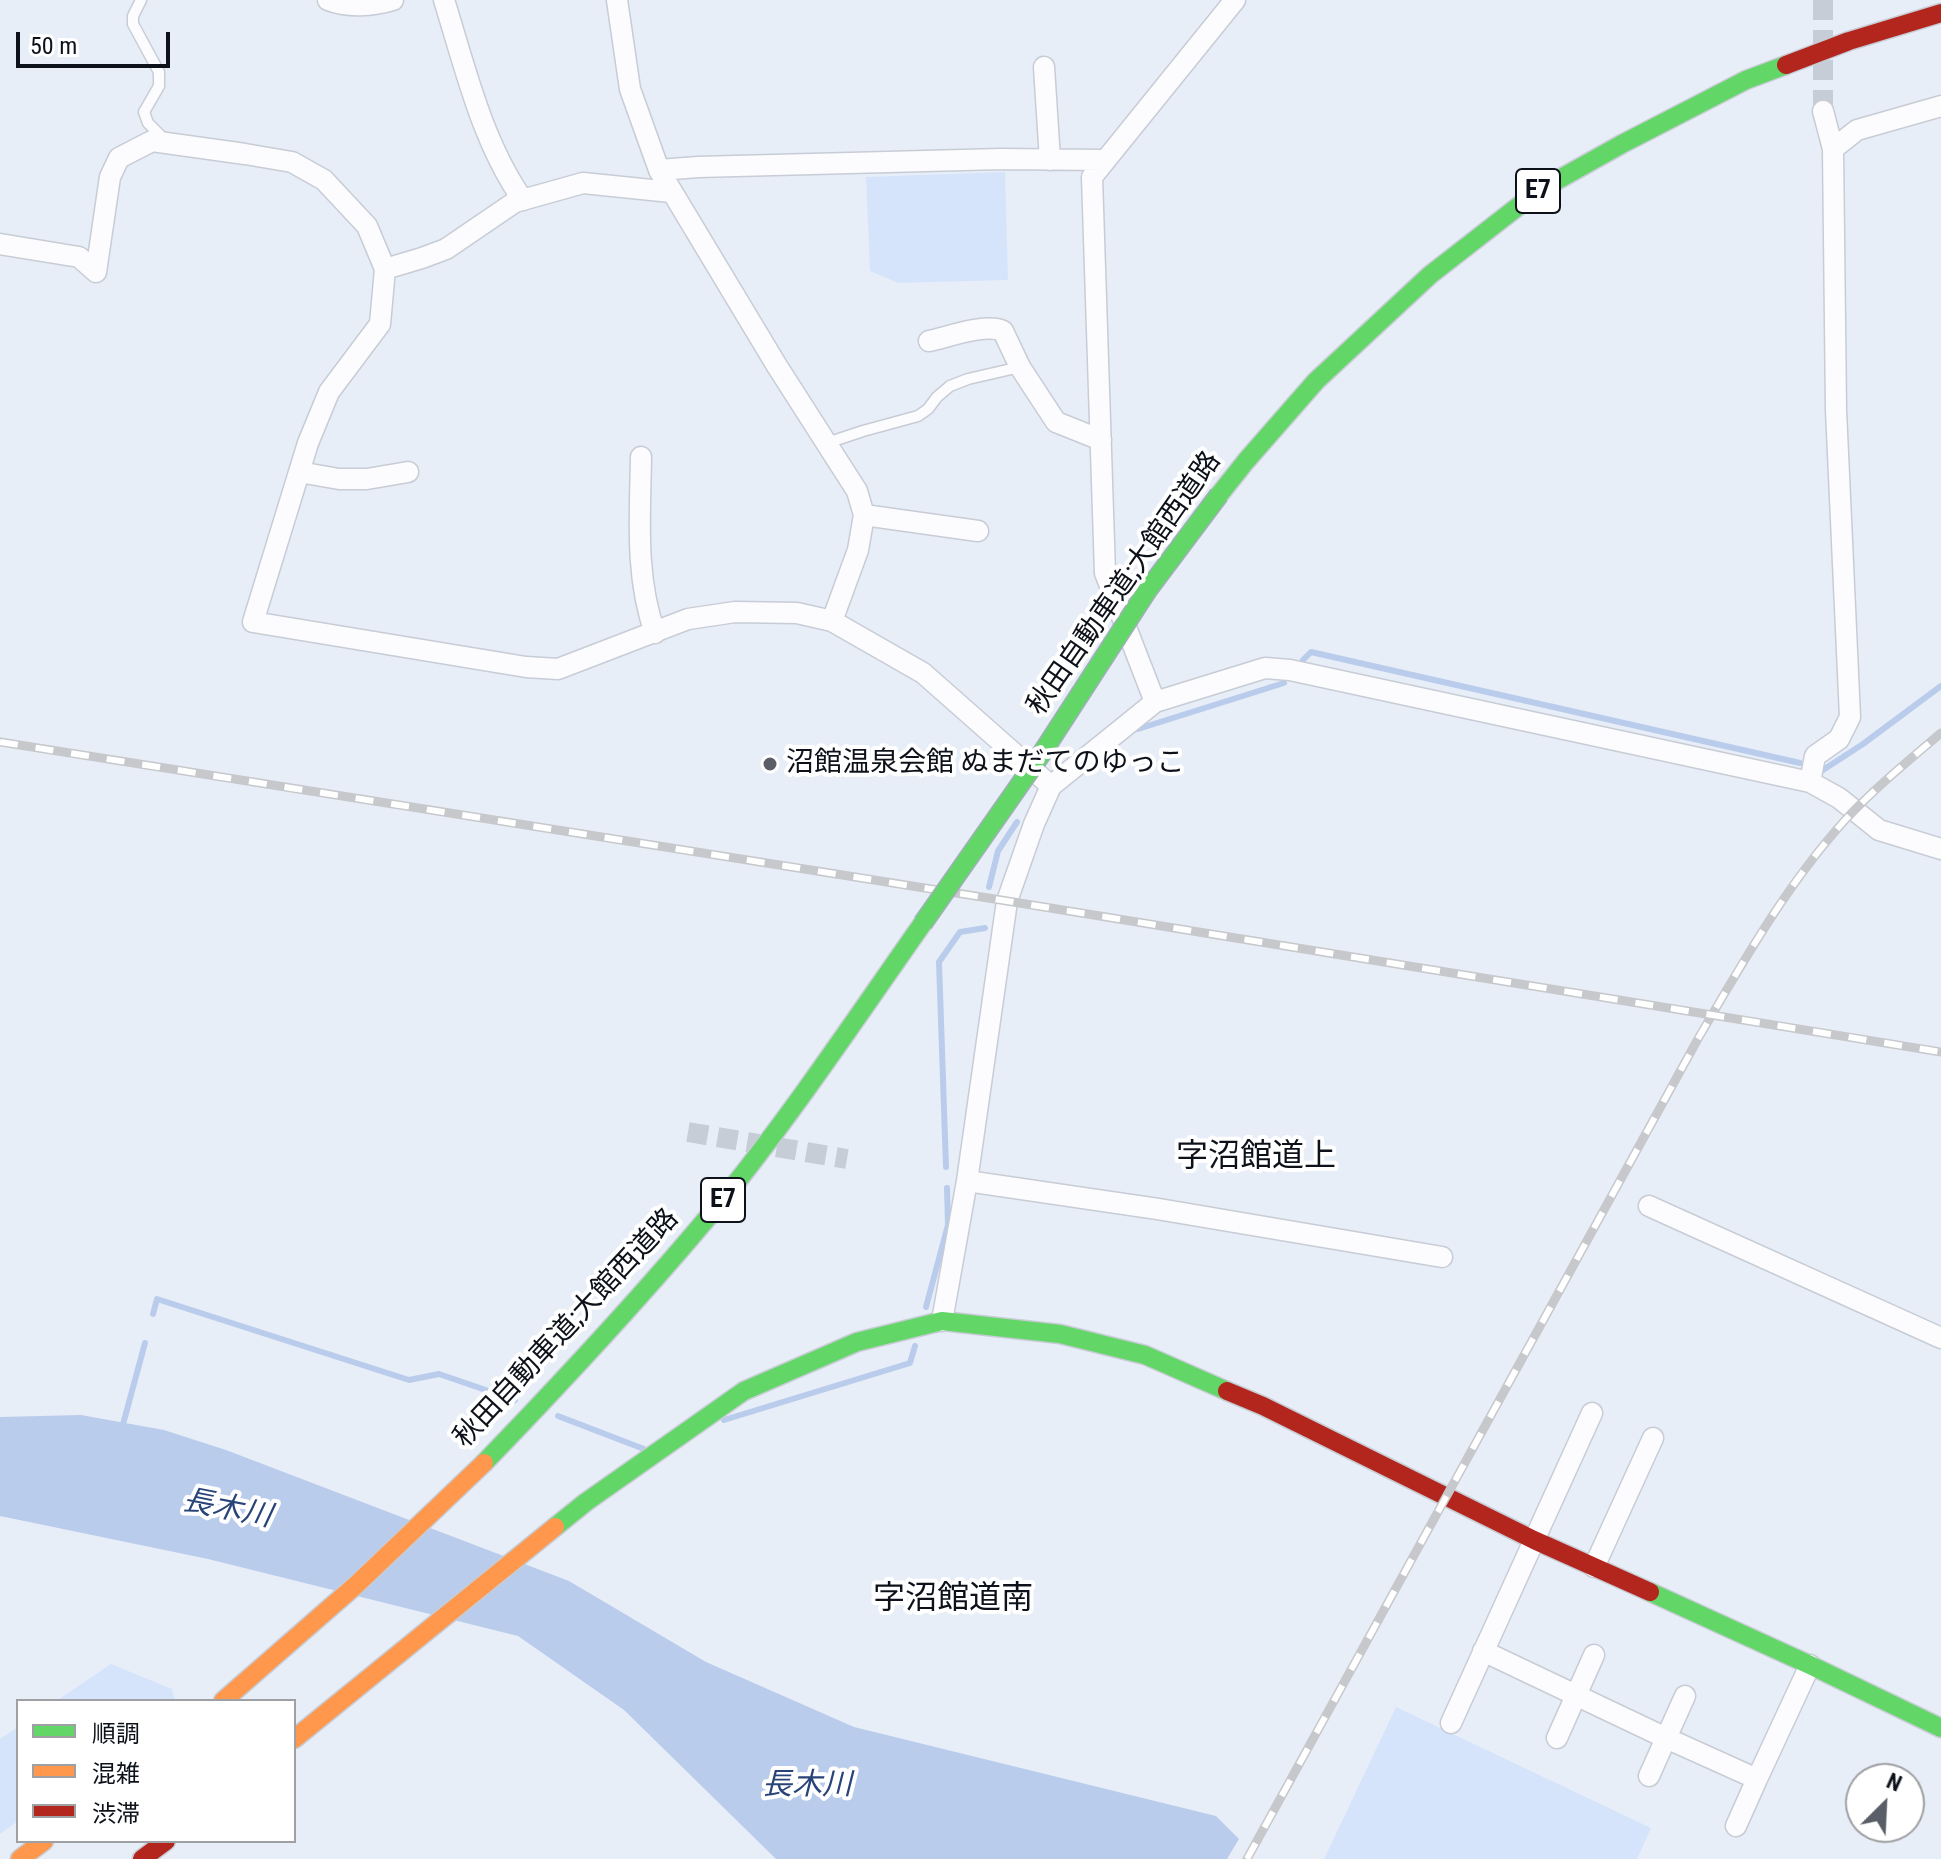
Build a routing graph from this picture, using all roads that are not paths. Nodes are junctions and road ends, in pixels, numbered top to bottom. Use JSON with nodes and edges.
{"nodes":[{"id":1,"x":141,"y":0,"type":"edge"},
{"id":2,"x":328,"y":0,"type":"edge"},
{"id":3,"x":393,"y":0,"type":"edge"},
{"id":4,"x":444,"y":0,"type":"edge"},
{"id":5,"x":617,"y":0,"type":"edge"},
{"id":6,"x":1235,"y":0,"type":"edge"},
{"id":7,"x":1941,"y":13,"type":"edge"},
{"id":8,"x":1044,"y":67,"type":"dead end"},
{"id":9,"x":1941,"y":106,"type":"edge"},
{"id":10,"x":1823,"y":111,"type":"tunnel mouth"},
{"id":11,"x":168,"y":143,"type":"junction"},
{"id":12,"x":1833,"y":149,"type":"junction"},
{"id":13,"x":1050,"y":160,"type":"junction"},
{"id":14,"x":1105,"y":160,"type":"junction"},
{"id":15,"x":659,"y":170,"type":"junction"},
{"id":16,"x":671,"y":192,"type":"junction"},
{"id":17,"x":523,"y":200,"type":"junction"},
{"id":18,"x":0,"y":244,"type":"edge"},
{"id":19,"x":385,"y":269,"type":"junction"},
{"id":20,"x":929,"y":341,"type":"dead end"},
{"id":21,"x":1020,"y":367,"type":"junction"},
{"id":22,"x":1101,"y":440,"type":"junction"},
{"id":23,"x":827,"y":443,"type":"junction"},
{"id":24,"x":641,"y":457,"type":"dead end"},
{"id":25,"x":299,"y":472,"type":"junction"},
{"id":26,"x":408,"y":472,"type":"dead end"},
{"id":27,"x":864,"y":515,"type":"junction"},
{"id":28,"x":978,"y":531,"type":"dead end"},
{"id":29,"x":832,"y":621,"type":"junction"},
{"id":30,"x":655,"y":633,"type":"junction"},
{"id":31,"x":1155,"y":702,"type":"junction"},
{"id":32,"x":1810,"y":782,"type":"junction"},
{"id":33,"x":1051,"y":786,"type":"junction"},
{"id":34,"x":1941,"y":849,"type":"edge"},
{"id":35,"x":967,"y":1181,"type":"junction"},
{"id":36,"x":1649,"y":1206,"type":"dead end"},
{"id":37,"x":1442,"y":1257,"type":"dead end"},
{"id":38,"x":942,"y":1321,"type":"junction"},
{"id":39,"x":1941,"y":1338,"type":"edge"},
{"id":40,"x":1592,"y":1413,"type":"dead end"},
{"id":41,"x":1653,"y":1438,"type":"dead end"},
{"id":42,"x":1534,"y":1540,"type":"junction"},
{"id":43,"x":1594,"y":1567,"type":"junction"},
{"id":44,"x":1483,"y":1651,"type":"junction"},
{"id":45,"x":1594,"y":1655,"type":"dead end"},
{"id":46,"x":1810,"y":1665,"type":"junction"},
{"id":47,"x":1576,"y":1695,"type":"junction"},
{"id":48,"x":1685,"y":1696,"type":"dead end"},
{"id":49,"x":225,"y":1699,"type":"edge"},
{"id":50,"x":1451,"y":1723,"type":"dead end"},
{"id":51,"x":1941,"y":1728,"type":"edge"},
{"id":52,"x":296,"y":1737,"type":"edge"},
{"id":53,"x":1557,"y":1738,"type":"dead end"},
{"id":54,"x":1666,"y":1738,"type":"junction"},
{"id":55,"x":1649,"y":1776,"type":"dead end"},
{"id":56,"x":1757,"y":1779,"type":"junction"},
{"id":57,"x":1736,"y":1826,"type":"dead end"},
{"id":58,"x":41,"y":1843,"type":"edge"},
{"id":59,"x":163,"y":1843,"type":"edge"},
{"id":60,"x":20,"y":1859,"type":"edge"},
{"id":61,"x":142,"y":1859,"type":"edge"}],
"edges":[{"from":1,"to":11,"type":"lane"},
{"from":2,"to":3,"type":"street"},
{"from":4,"to":17,"type":"street"},
{"from":5,"to":15,"type":"street"},
{"from":6,"to":14,"type":"street"},
{"from":7,"to":49,"type":"main road","name":"秋田自動車道;大館西道路","number":"E7","bridge":true},
{"from":8,"to":13,"type":"street"},
{"from":9,"to":12,"type":"street"},
{"from":10,"to":12,"type":"street"},
{"from":11,"to":18,"type":"street"},
{"from":11,"to":19,"type":"street"},
{"from":12,"to":32,"type":"street"},
{"from":13,"to":14,"type":"street"},
{"from":13,"to":15,"type":"street"},
{"from":14,"to":22,"type":"street"},
{"from":15,"to":16,"type":"street"},
{"from":16,"to":17,"type":"street"},
{"from":16,"to":23,"type":"street"},
{"from":17,"to":19,"type":"street"},
{"from":19,"to":25,"type":"street"},
{"from":20,"to":21,"type":"street"},
{"from":21,"to":22,"type":"street"},
{"from":21,"to":23,"type":"lane"},
{"from":22,"to":31,"type":"street"},
{"from":23,"to":27,"type":"street"},
{"from":24,"to":30,"type":"street"},
{"from":25,"to":26,"type":"street"},
{"from":25,"to":30,"type":"street"},
{"from":27,"to":28,"type":"street"},
{"from":27,"to":29,"type":"street"},
{"from":29,"to":30,"type":"street"},
{"from":29,"to":33,"type":"street"},
{"from":31,"to":32,"type":"street"},
{"from":31,"to":33,"type":"street"},
{"from":32,"to":34,"type":"street"},
{"from":33,"to":35,"type":"street"},
{"from":35,"to":37,"type":"street"},
{"from":35,"to":38,"type":"street"},
{"from":36,"to":39,"type":"street"},
{"from":38,"to":42,"type":"main road"},
{"from":38,"to":52,"type":"main road"},
{"from":40,"to":42,"type":"street"},
{"from":41,"to":43,"type":"street"},
{"from":42,"to":43,"type":"main road"},
{"from":42,"to":44,"type":"street"},
{"from":43,"to":46,"type":"main road"},
{"from":44,"to":47,"type":"street"},
{"from":44,"to":50,"type":"street"},
{"from":45,"to":47,"type":"street"},
{"from":46,"to":51,"type":"main road"},
{"from":46,"to":56,"type":"street"},
{"from":47,"to":53,"type":"street"},
{"from":47,"to":54,"type":"street"},
{"from":48,"to":54,"type":"street"},
{"from":54,"to":55,"type":"street"},
{"from":54,"to":56,"type":"street"},
{"from":56,"to":57,"type":"street"},
{"from":58,"to":60,"type":"main road"},
{"from":59,"to":61,"type":"main road"}]}
